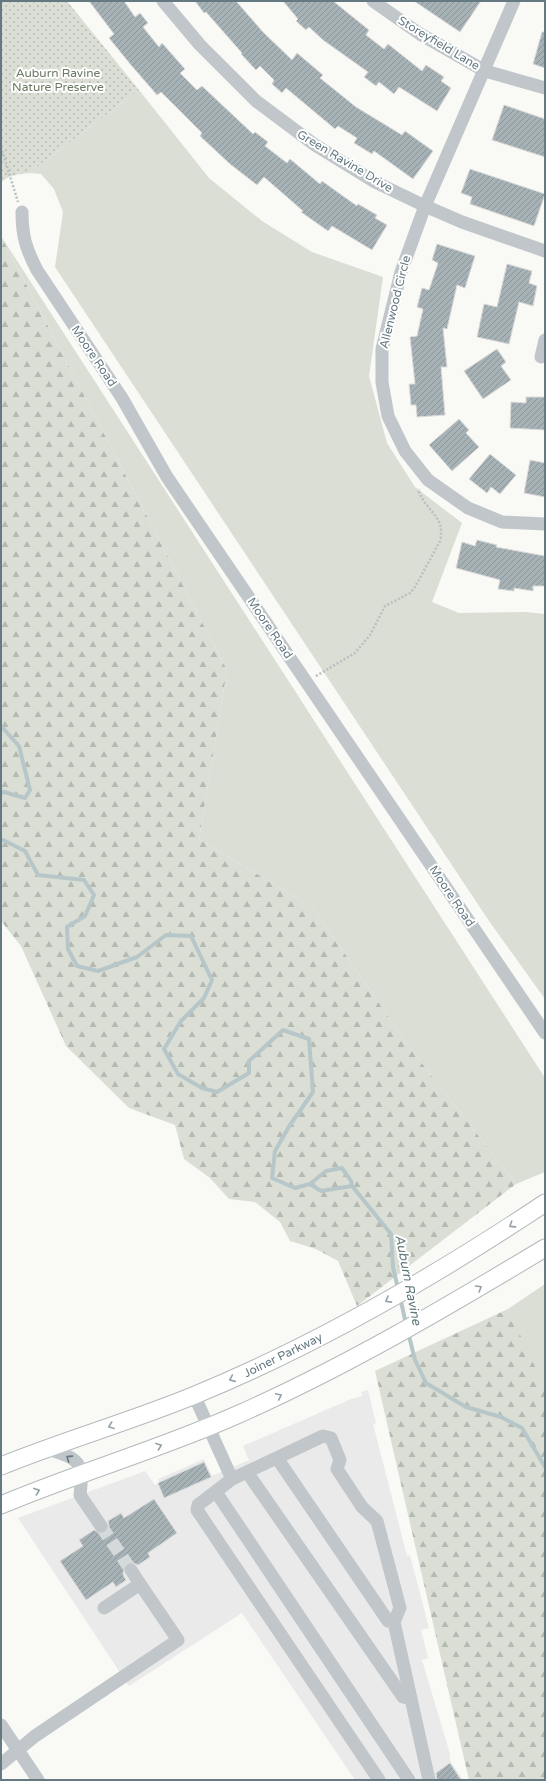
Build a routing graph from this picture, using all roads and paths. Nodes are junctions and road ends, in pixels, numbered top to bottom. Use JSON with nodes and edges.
{"nodes":[{"id":1,"x":163,"y":1,"type":"edge"},
{"id":2,"x":373,"y":1,"type":"edge"},
{"id":3,"x":514,"y":1,"type":"edge"},
{"id":4,"x":485,"y":71,"type":"junction"},
{"id":5,"x":545,"y":88,"type":"edge"},
{"id":6,"x":1,"y":147,"type":"edge"},
{"id":7,"x":425,"y":206,"type":"junction"},
{"id":8,"x":22,"y":212,"type":"joint"},
{"id":9,"x":545,"y":251,"type":"edge"},
{"id":10,"x":545,"y":340,"type":"edge"},
{"id":11,"x":540,"y":357,"type":"dead end"},
{"id":12,"x":428,"y":480,"type":"junction"},
{"id":13,"x":545,"y":524,"type":"edge"},
{"id":14,"x":307,"y":682,"type":"junction"},
{"id":15,"x":545,"y":1032,"type":"edge"},
{"id":16,"x":545,"y":1203,"type":"edge"},
{"id":17,"x":545,"y":1248,"type":"edge"},
{"id":18,"x":194,"y":1395,"type":"junction"},
{"id":19,"x":207,"y":1427,"type":"junction"},
{"id":20,"x":48,"y":1449,"type":"junction"},
{"id":21,"x":277,"y":1458,"type":"junction"},
{"id":22,"x":1,"y":1466,"type":"edge"},
{"id":23,"x":247,"y":1472,"type":"junction"},
{"id":24,"x":83,"y":1474,"type":"junction"},
{"id":25,"x":232,"y":1479,"type":"junction"},
{"id":26,"x":216,"y":1492,"type":"junction"},
{"id":27,"x":1,"y":1505,"type":"edge"},
{"id":28,"x":101,"y":1526,"type":"tunnel mouth"},
{"id":29,"x":131,"y":1570,"type":"tunnel mouth"},
{"id":30,"x":140,"y":1584,"type":"junction"},
{"id":31,"x":104,"y":1608,"type":"dead end"},
{"id":32,"x":394,"y":1622,"type":"junction"},
{"id":33,"x":411,"y":1699,"type":"junction"},
{"id":34,"x":1,"y":1725,"type":"edge"},
{"id":35,"x":18,"y":1750,"type":"junction"},
{"id":36,"x":1,"y":1764,"type":"edge"},
{"id":37,"x":38,"y":1780,"type":"edge"},
{"id":38,"x":379,"y":1780,"type":"edge"},
{"id":39,"x":409,"y":1780,"type":"edge"},
{"id":40,"x":430,"y":1780,"type":"edge"}],
"edges":[{"from":1,"to":7,"type":"street","name":"Green Ravine Drive"},
{"from":2,"to":4,"type":"street","name":"Storeyfield Lane"},
{"from":3,"to":4,"type":"street","name":"Allenwood Circle"},
{"from":4,"to":5,"type":"street"},
{"from":4,"to":7,"type":"street","name":"Allenwood Circle"},
{"from":6,"to":8,"type":"path"},
{"from":7,"to":9,"type":"street","name":"Green Ravine Drive"},
{"from":7,"to":12,"type":"street","name":"Allenwood Circle"},
{"from":8,"to":14,"type":"street","name":"Moore Road"},
{"from":10,"to":11,"type":"street"},
{"from":12,"to":13,"type":"street","name":"Allenwood Circle"},
{"from":12,"to":14,"type":"path"},
{"from":14,"to":15,"type":"street","name":"Moore Road"},
{"from":16,"to":18,"type":"main road","name":"Joiner Parkway","one_way":true},
{"from":19,"to":17,"type":"main road","one_way":true},
{"from":18,"to":19,"type":"street"},
{"from":18,"to":20,"type":"main road","name":"Joiner Parkway","one_way":true},
{"from":24,"to":19,"type":"main road","one_way":true},
{"from":19,"to":25,"type":"street"},
{"from":20,"to":22,"type":"main road","name":"Joiner Parkway"},
{"from":24,"to":20,"type":"street","one_way":true},
{"from":21,"to":23,"type":"street"},
{"from":21,"to":32,"type":"street"},
{"from":21,"to":32,"type":"street"},
{"from":23,"to":25,"type":"street"},
{"from":23,"to":33,"type":"street"},
{"from":27,"to":24,"type":"main road","one_way":true},
{"from":24,"to":28,"type":"street"},
{"from":25,"to":26,"type":"street"},
{"from":26,"to":38,"type":"street"},
{"from":26,"to":39,"type":"street"},
{"from":29,"to":30,"type":"street"},
{"from":30,"to":31,"type":"street"},
{"from":30,"to":35,"type":"street"},
{"from":32,"to":33,"type":"street"},
{"from":33,"to":40,"type":"street"},
{"from":34,"to":35,"type":"street"},
{"from":35,"to":36,"type":"street"},
{"from":35,"to":37,"type":"street"}]}
